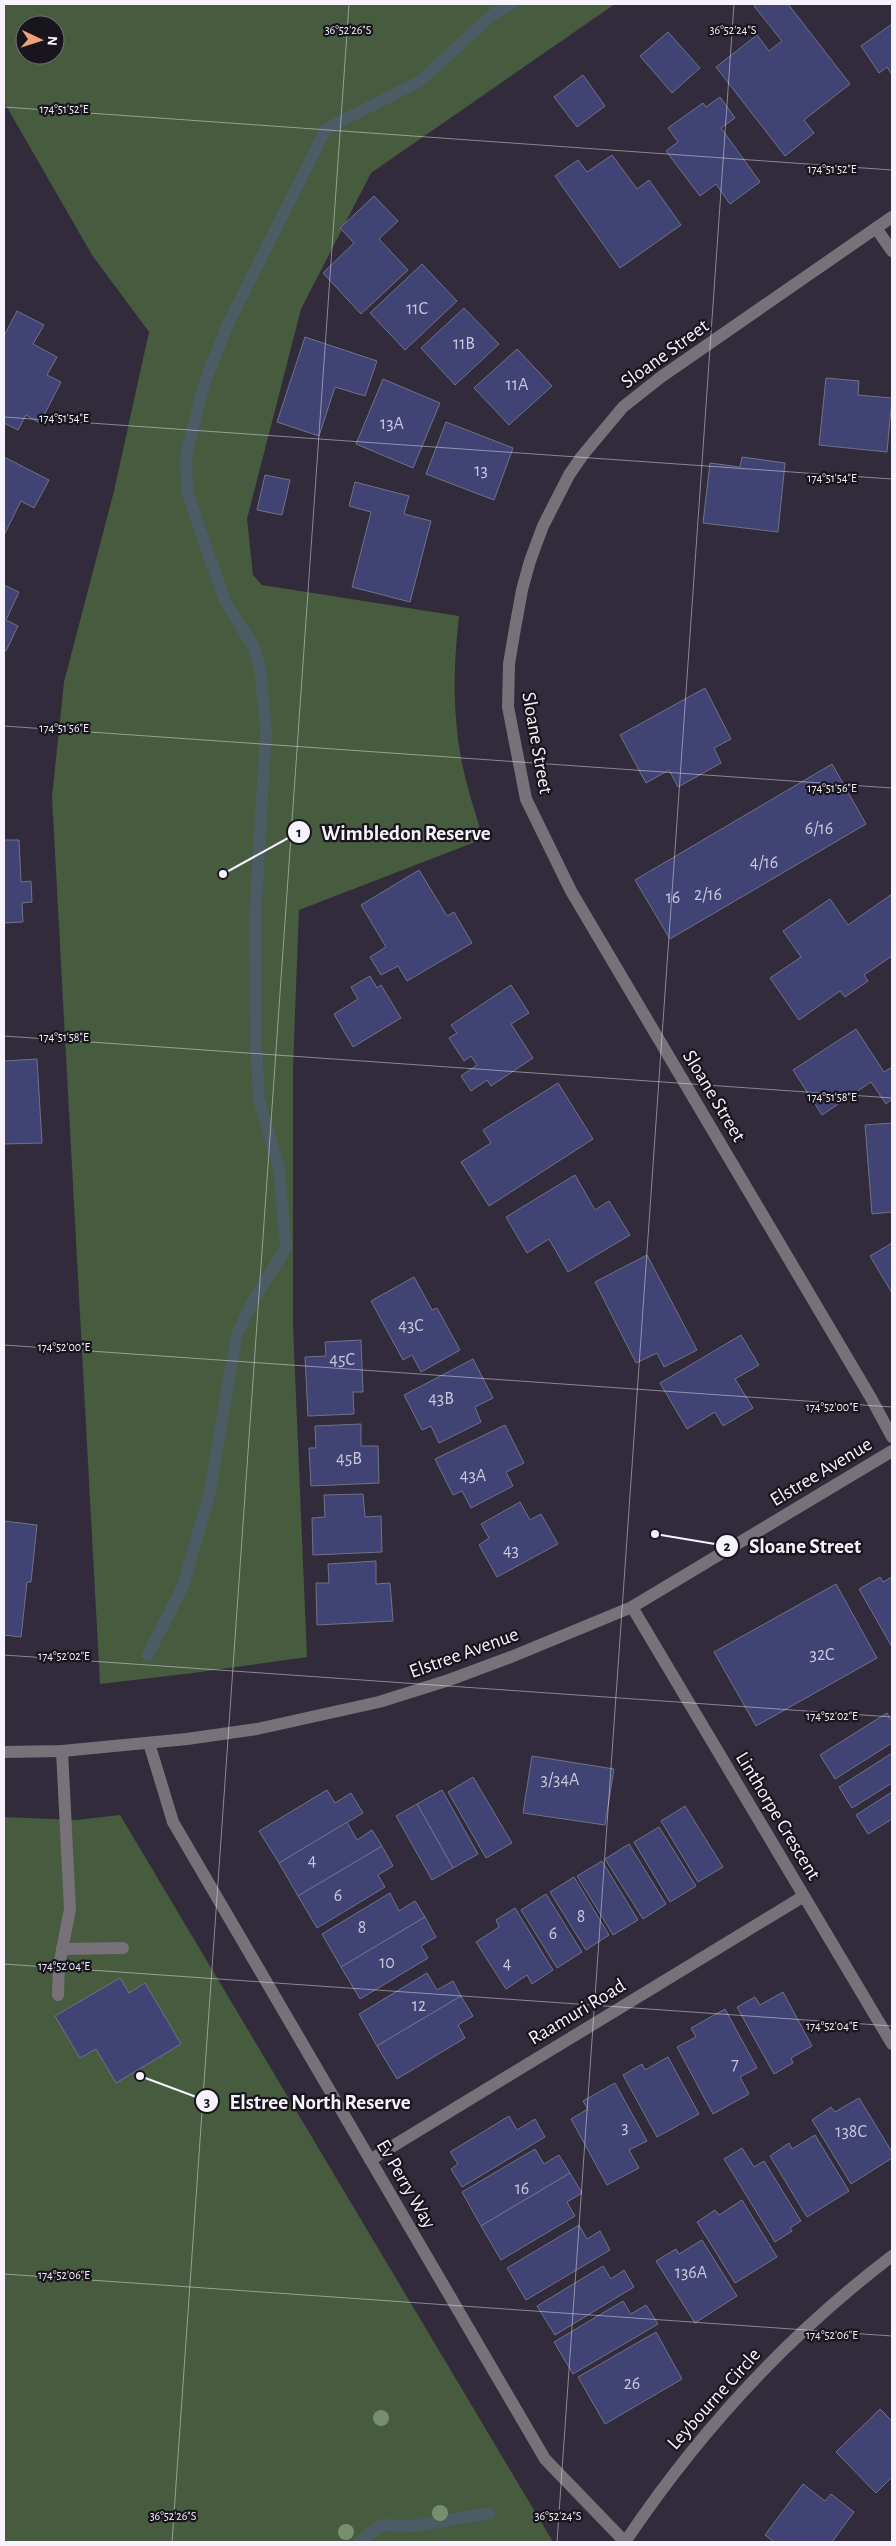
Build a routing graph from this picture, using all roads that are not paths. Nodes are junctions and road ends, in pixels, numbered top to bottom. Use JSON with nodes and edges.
{"nodes":[{"id":1,"x":892,"y":217,"type":"edge"},
{"id":2,"x":876,"y":228,"type":"junction"},
{"id":3,"x":892,"y":251,"type":"edge"},
{"id":4,"x":892,"y":1437,"type":"edge"},
{"id":5,"x":892,"y":1451,"type":"edge"},
{"id":6,"x":632,"y":1607,"type":"junction"},
{"id":7,"x":149,"y":1743,"type":"junction"},
{"id":8,"x":62,"y":1751,"type":"junction"},
{"id":9,"x":4,"y":1752,"type":"edge"},
{"id":10,"x":804,"y":1896,"type":"junction"},
{"id":11,"x":123,"y":1948,"type":"dead end"},
{"id":12,"x":62,"y":1949,"type":"junction"},
{"id":13,"x":58,"y":1995,"type":"dead end"},
{"id":14,"x":892,"y":2044,"type":"edge"},
{"id":15,"x":370,"y":2160,"type":"junction"},
{"id":16,"x":892,"y":2256,"type":"edge"},
{"id":17,"x":625,"y":2542,"type":"edge"}],
"edges":[{"from":1,"to":2,"type":"street","name":"Sloane Street"},
{"from":2,"to":3,"type":"street"},
{"from":2,"to":4,"type":"street","name":"Sloane Street"},
{"from":5,"to":6,"type":"street","name":"Elstree Avenue"},
{"from":6,"to":7,"type":"street","name":"Elstree Avenue"},
{"from":6,"to":10,"type":"street","name":"Linthorpe Crescent"},
{"from":7,"to":8,"type":"street","name":"Elstree Avenue"},
{"from":7,"to":15,"type":"street","name":"Ev Perry Way"},
{"from":8,"to":9,"type":"street","name":"Elstree Avenue"},
{"from":8,"to":12,"type":"street"},
{"from":10,"to":14,"type":"street","name":"Linthorpe Crescent"},
{"from":10,"to":15,"type":"street","name":"Raamuri Road"},
{"from":11,"to":12,"type":"street"},
{"from":12,"to":13,"type":"street"},
{"from":15,"to":17,"type":"street","name":"Ev Perry Way"},
{"from":16,"to":17,"type":"street","name":"Leybourne Circle"}]}
